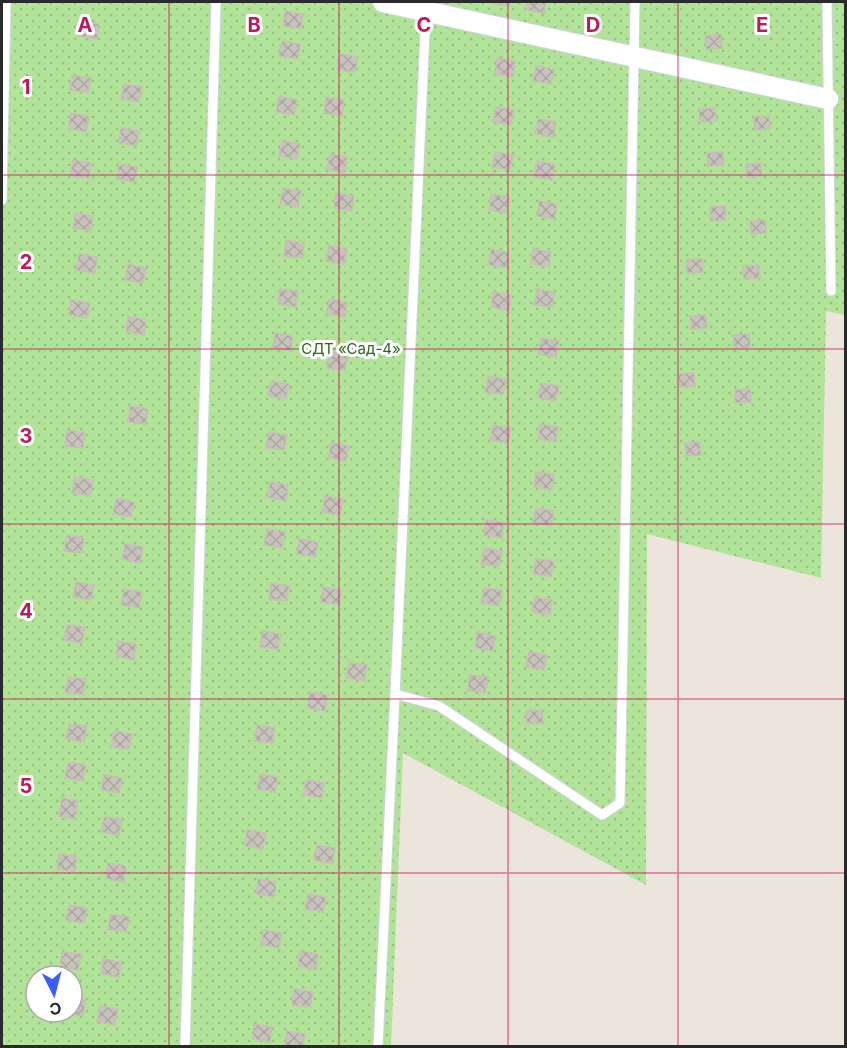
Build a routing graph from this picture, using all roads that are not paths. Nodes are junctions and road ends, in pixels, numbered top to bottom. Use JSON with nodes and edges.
{"nodes":[{"id":1,"x":6,"y":2,"type":"edge"},
{"id":2,"x":216,"y":2,"type":"edge"},
{"id":3,"x":383,"y":2,"type":"edge"},
{"id":4,"x":635,"y":2,"type":"edge"},
{"id":5,"x":827,"y":2,"type":"edge"},
{"id":6,"x":426,"y":6,"type":"edge"},
{"id":7,"x":635,"y":57,"type":"junction"},
{"id":8,"x":828,"y":99,"type":"junction"},
{"id":9,"x":2,"y":200,"type":"edge"},
{"id":10,"x":831,"y":291,"type":"dead end"},
{"id":11,"x":395,"y":694,"type":"junction"},
{"id":12,"x":186,"y":1047,"type":"edge"},
{"id":13,"x":378,"y":1047,"type":"edge"}],
"edges":[{"from":1,"to":9,"type":"lane"},
{"from":2,"to":12,"type":"lane"},
{"from":3,"to":6,"type":"street"},
{"from":4,"to":7,"type":"lane"},
{"from":5,"to":8,"type":"lane"},
{"from":6,"to":7,"type":"street"},
{"from":6,"to":11,"type":"lane"},
{"from":7,"to":8,"type":"street"},
{"from":7,"to":11,"type":"lane"},
{"from":8,"to":10,"type":"lane"},
{"from":11,"to":13,"type":"lane"}]}
